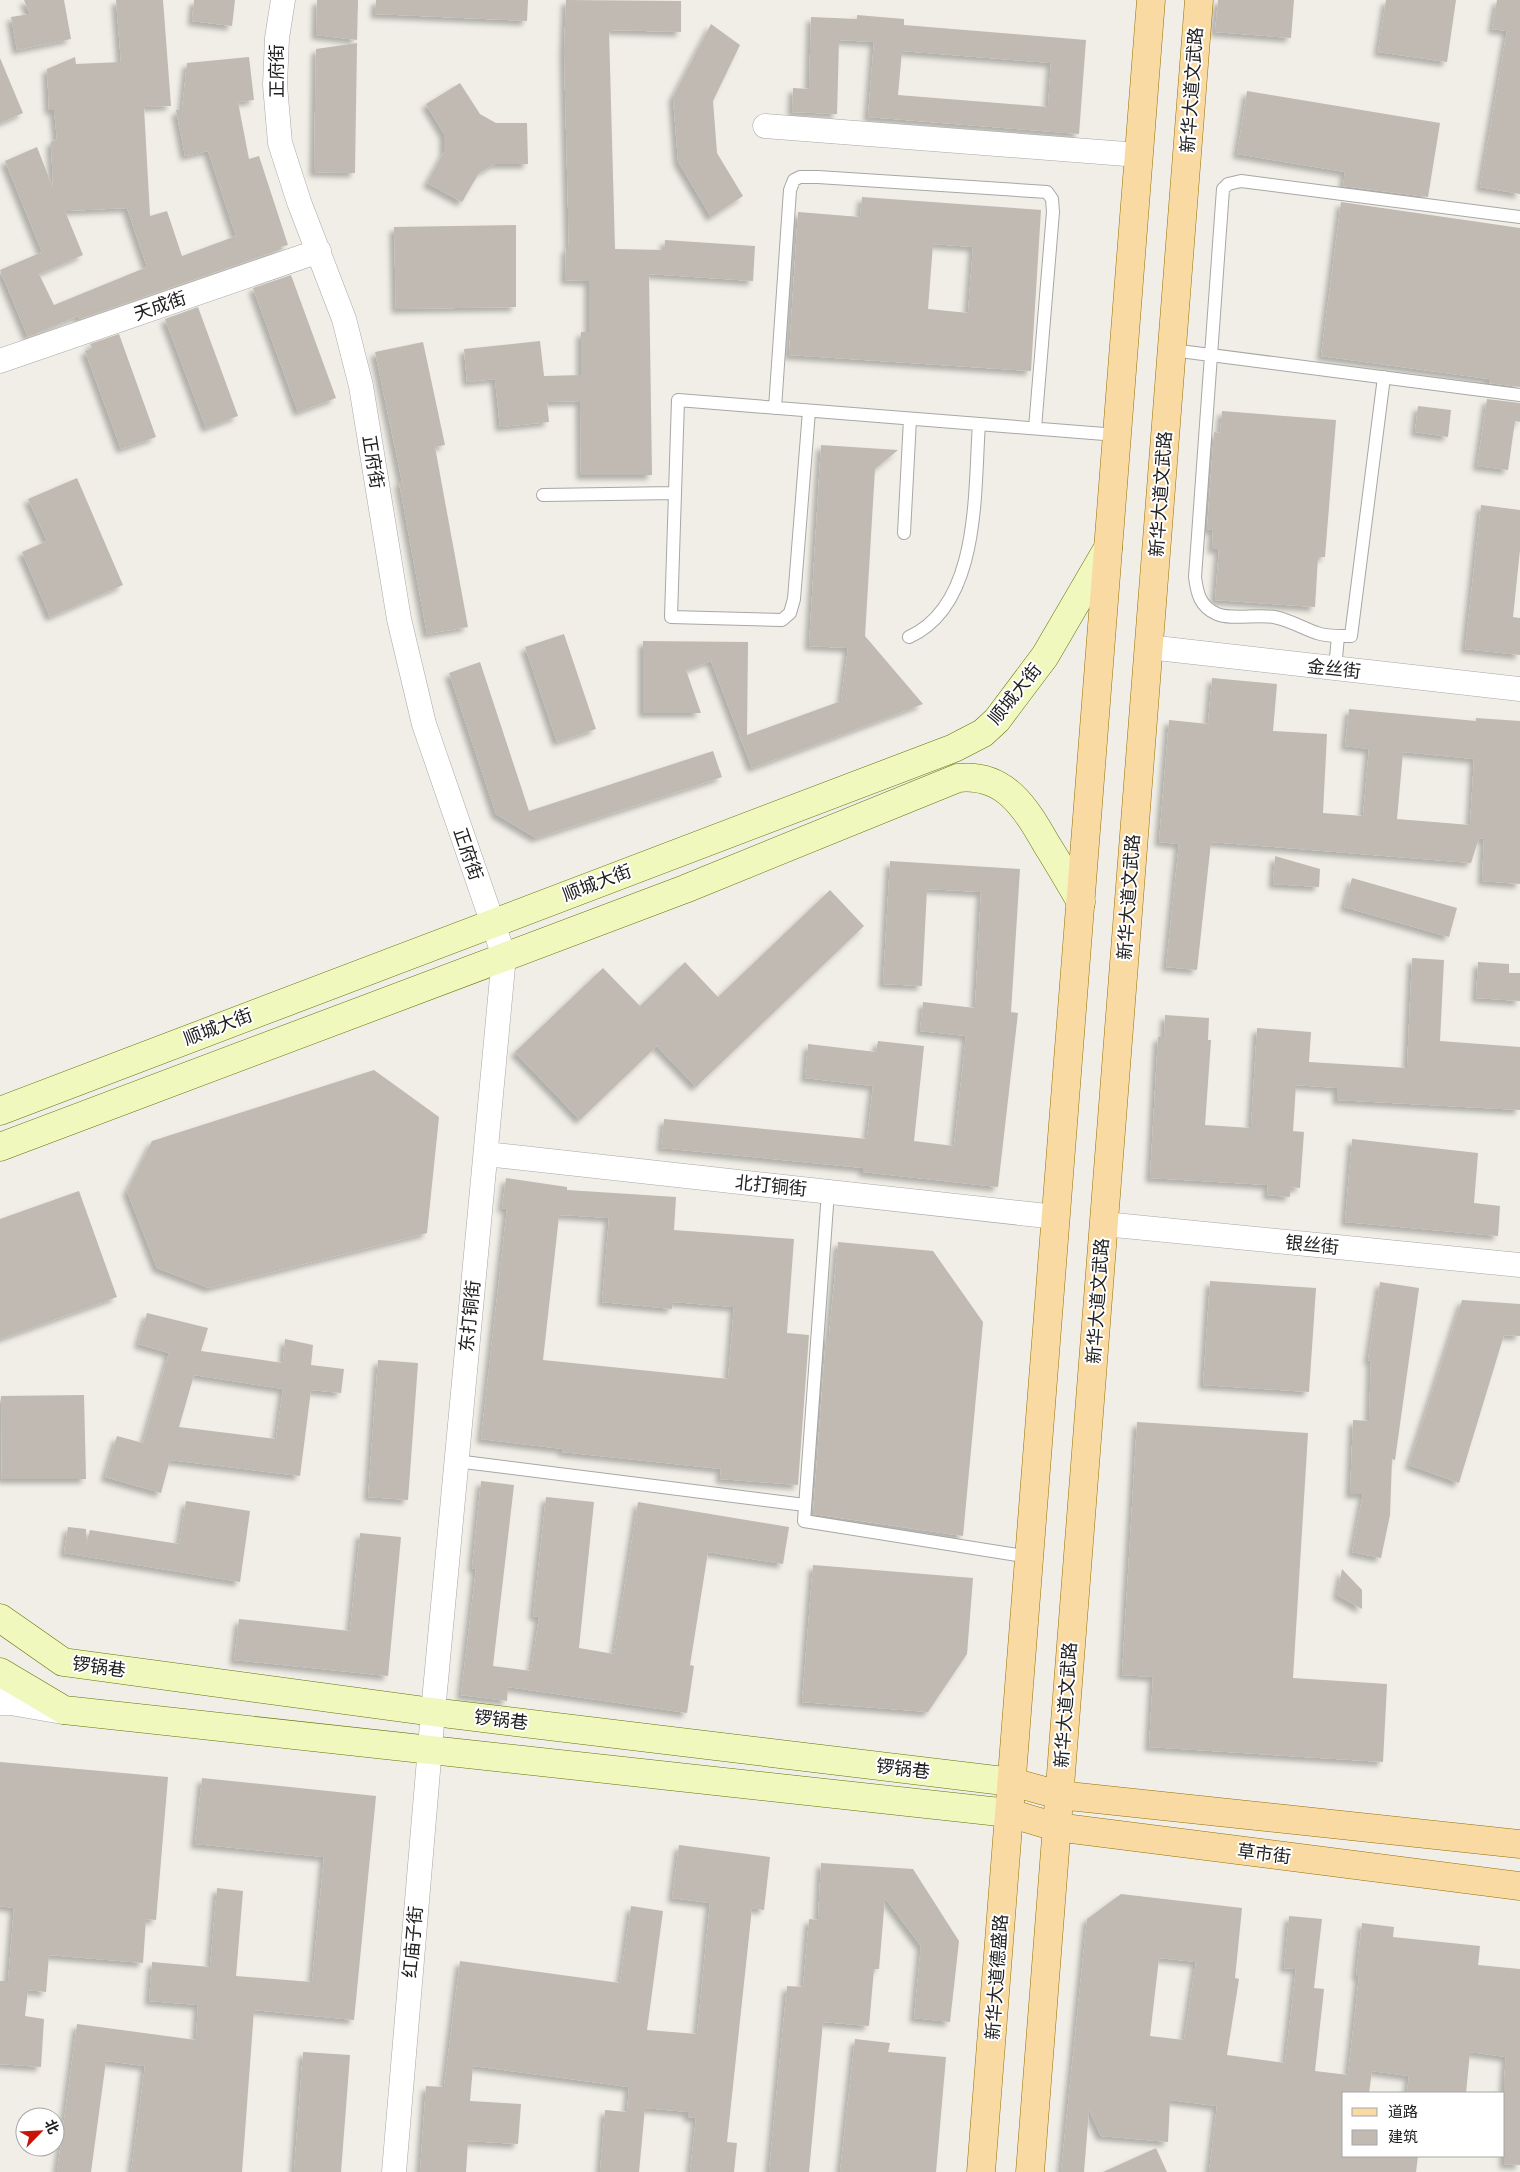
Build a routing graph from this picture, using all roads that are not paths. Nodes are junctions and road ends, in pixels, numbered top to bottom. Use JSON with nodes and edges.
{"nodes":[{"id":1,"x":283,"y":0,"type":"edge"},
{"id":2,"x":1151,"y":0,"type":"edge"},
{"id":3,"x":1199,"y":0,"type":"edge"},
{"id":4,"x":765,"y":126,"type":"dead end"},
{"id":5,"x":1139,"y":155,"type":"junction"},
{"id":6,"x":1520,"y":217,"type":"edge"},
{"id":7,"x":319,"y":251,"type":"junction"},
{"id":8,"x":1172,"y":350,"type":"junction"},
{"id":9,"x":1211,"y":355,"type":"junction"},
{"id":10,"x":0,"y":361,"type":"edge"},
{"id":11,"x":1384,"y":377,"type":"junction"},
{"id":12,"x":1520,"y":395,"type":"edge"},
{"id":13,"x":776,"y":408,"type":"junction"},
{"id":14,"x":809,"y":411,"type":"junction"},
{"id":15,"x":910,"y":419,"type":"junction"},
{"id":16,"x":979,"y":424,"type":"junction"},
{"id":17,"x":1035,"y":428,"type":"junction"},
{"id":18,"x":1117,"y":435,"type":"junction"},
{"id":19,"x":675,"y":493,"type":"junction"},
{"id":20,"x":543,"y":495,"type":"dead end"},
{"id":21,"x":904,"y":533,"type":"dead end"},
{"id":22,"x":1108,"y":548,"type":"junction"},
{"id":23,"x":1338,"y":636,"type":"junction"},
{"id":24,"x":909,"y":637,"type":"dead end"},
{"id":25,"x":1148,"y":647,"type":"junction"},
{"id":26,"x":1335,"y":669,"type":"junction"},
{"id":27,"x":1520,"y":689,"type":"edge"},
{"id":28,"x":1081,"y":902,"type":"junction"},
{"id":29,"x":491,"y":923,"type":"junction"},
{"id":30,"x":504,"y":956,"type":"junction"},
{"id":31,"x":0,"y":1111,"type":"edge"},
{"id":32,"x":0,"y":1147,"type":"edge"},
{"id":33,"x":486,"y":1154,"type":"junction"},
{"id":34,"x":828,"y":1192,"type":"junction"},
{"id":35,"x":1056,"y":1217,"type":"junction"},
{"id":36,"x":1104,"y":1224,"type":"junction"},
{"id":37,"x":1520,"y":1265,"type":"edge"},
{"id":38,"x":456,"y":1461,"type":"junction"},
{"id":39,"x":805,"y":1505,"type":"junction"},
{"id":40,"x":1030,"y":1557,"type":"junction"},
{"id":41,"x":1,"y":1619,"type":"edge"},
{"id":42,"x":0,"y":1672,"type":"edge"},
{"id":43,"x":0,"y":1701,"type":"edge"},
{"id":44,"x":64,"y":1710,"type":"junction"},
{"id":45,"x":433,"y":1712,"type":"junction"},
{"id":46,"x":430,"y":1750,"type":"junction"},
{"id":47,"x":1012,"y":1782,"type":"junction"},
{"id":48,"x":1059,"y":1795,"type":"junction"},
{"id":49,"x":1009,"y":1814,"type":"junction"},
{"id":50,"x":1056,"y":1827,"type":"junction"},
{"id":51,"x":1520,"y":1844,"type":"edge"},
{"id":52,"x":1520,"y":1886,"type":"edge"},
{"id":53,"x":394,"y":2172,"type":"edge"},
{"id":54,"x":981,"y":2172,"type":"edge"},
{"id":55,"x":1030,"y":2172,"type":"edge"}],
"edges":[{"from":1,"to":7,"type":"street","name":"正府街"},
{"from":2,"to":5,"type":"main road"},
{"from":3,"to":8,"type":"main road","name":"新华大道文武路"},
{"from":4,"to":5,"type":"street"},
{"from":5,"to":18,"type":"main road"},
{"from":6,"to":9,"type":"lane"},
{"from":7,"to":10,"type":"street","name":"天成街"},
{"from":7,"to":29,"type":"street","name":"正府街"},
{"from":8,"to":9,"type":"lane"},
{"from":8,"to":25,"type":"main road","name":"新华大道文武路"},
{"from":9,"to":11,"type":"lane"},
{"from":9,"to":23,"type":"lane"},
{"from":11,"to":12,"type":"lane"},
{"from":11,"to":23,"type":"lane"},
{"from":13,"to":14,"type":"lane"},
{"from":13,"to":17,"type":"lane"},
{"from":13,"to":19,"type":"lane"},
{"from":14,"to":15,"type":"lane"},
{"from":14,"to":19,"type":"lane"},
{"from":15,"to":16,"type":"lane"},
{"from":15,"to":21,"type":"lane"},
{"from":16,"to":17,"type":"lane"},
{"from":16,"to":24,"type":"lane"},
{"from":17,"to":18,"type":"lane"},
{"from":18,"to":22,"type":"main road"},
{"from":19,"to":20,"type":"lane"},
{"from":22,"to":28,"type":"main road"},
{"from":22,"to":29,"type":"main road","name":"顺城大街"},
{"from":23,"to":26,"type":"lane"},
{"from":25,"to":26,"type":"street","name":"金丝街"},
{"from":25,"to":36,"type":"main road","name":"新华大道文武路"},
{"from":26,"to":27,"type":"street","name":"金丝街"},
{"from":28,"to":30,"type":"main road","name":"顺城大街"},
{"from":28,"to":35,"type":"main road"},
{"from":29,"to":30,"type":"street","name":"东打铜街"},
{"from":29,"to":31,"type":"main road","name":"顺城大街"},
{"from":30,"to":32,"type":"main road","name":"顺城大街"},
{"from":30,"to":33,"type":"street","name":"东打铜街"},
{"from":33,"to":34,"type":"street","name":"北打铜街"},
{"from":33,"to":38,"type":"street","name":"东打铜街"},
{"from":34,"to":35,"type":"street","name":"北打铜街"},
{"from":34,"to":39,"type":"lane"},
{"from":35,"to":40,"type":"main road"},
{"from":36,"to":37,"type":"street","name":"银丝街"},
{"from":36,"to":48,"type":"main road","name":"新华大道文武路"},
{"from":38,"to":39,"type":"lane"},
{"from":38,"to":45,"type":"street","name":"东打铜街"},
{"from":39,"to":40,"type":"lane"},
{"from":40,"to":47,"type":"main road"},
{"from":41,"to":45,"type":"main road","name":"锣锅巷"},
{"from":42,"to":44,"type":"main road"},
{"from":43,"to":44,"type":"street"},
{"from":44,"to":46,"type":"main road","name":"锣锅巷"},
{"from":45,"to":46,"type":"street","name":"红庙子街"},
{"from":45,"to":47,"type":"main road","name":"锣锅巷"},
{"from":46,"to":49,"type":"main road","name":"锣锅巷"},
{"from":46,"to":53,"type":"street","name":"红庙子街"},
{"from":47,"to":48,"type":"main road","name":"草市街"},
{"from":47,"to":49,"type":"main road","name":"新华大道德盛路"},
{"from":48,"to":50,"type":"main road"},
{"from":48,"to":51,"type":"main road","name":"草市街"},
{"from":49,"to":50,"type":"main road","name":"草市街"},
{"from":49,"to":54,"type":"main road","name":"新华大道德盛路"},
{"from":50,"to":52,"type":"main road","name":"草市街"},
{"from":50,"to":55,"type":"main road"}]}
